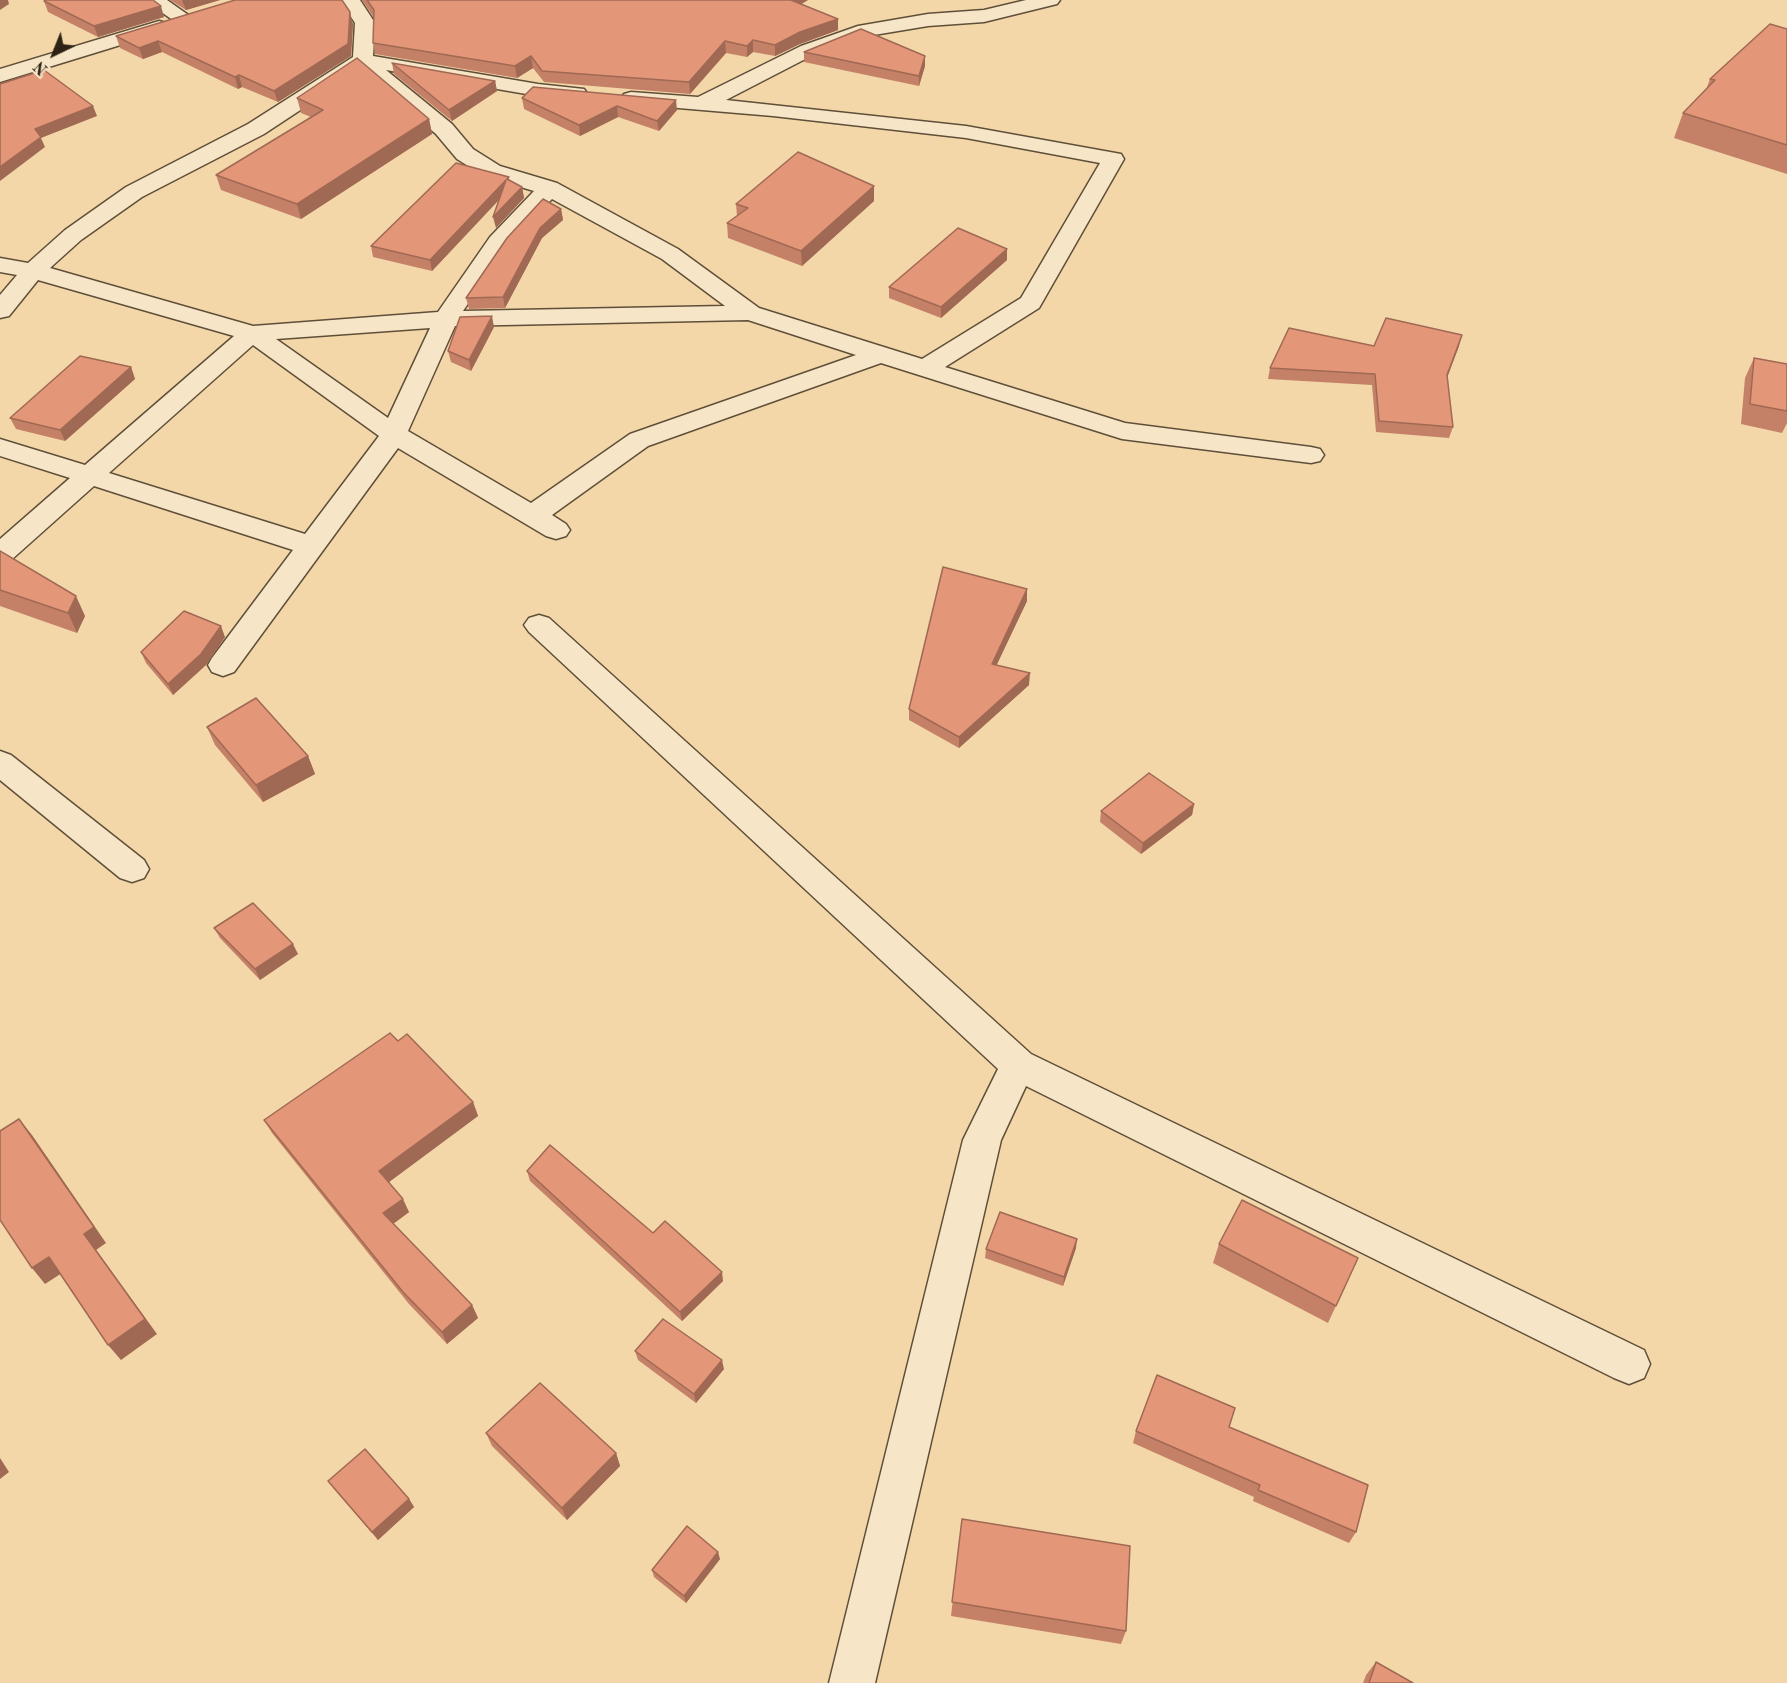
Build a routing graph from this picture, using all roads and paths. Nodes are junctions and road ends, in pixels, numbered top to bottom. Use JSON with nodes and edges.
{"nodes":[{"id":1,"x":154,"y":0,"type":"edge"},
{"id":2,"x":350,"y":0,"type":"edge"},
{"id":3,"x":1050,"y":0,"type":"edge"},
{"id":4,"x":901,"y":9,"type":"dead end"},
{"id":5,"x":206,"y":13,"type":"edge"},
{"id":6,"x":184,"y":19,"type":"junction"},
{"id":7,"x":887,"y":27,"type":"junction"},
{"id":8,"x":363,"y":60,"type":"junction"},
{"id":9,"x":0,"y":76,"type":"edge"},
{"id":10,"x":702,"y":104,"type":"junction"},
{"id":11,"x":549,"y":188,"type":"junction"},
{"id":12,"x":0,"y":265,"type":"edge"},
{"id":13,"x":33,"y":271,"type":"junction"},
{"id":14,"x":0,"y":311,"type":"edge"},
{"id":15,"x":750,"y":313,"type":"junction"},
{"id":16,"x":446,"y":319,"type":"junction"},
{"id":17,"x":252,"y":333,"type":"junction"},
{"id":18,"x":882,"y":354,"type":"junction"},
{"id":19,"x":925,"y":368,"type":"junction"},
{"id":20,"x":394,"y":434,"type":"junction"},
{"id":21,"x":0,"y":447,"type":"edge"},
{"id":22,"x":1311,"y":455,"type":"dead end"},
{"id":23,"x":89,"y":476,"type":"junction"},
{"id":24,"x":532,"y":516,"type":"junction"},
{"id":25,"x":556,"y":530,"type":"dead end"},
{"id":26,"x":311,"y":546,"type":"junction"},
{"id":27,"x":0,"y":554,"type":"edge"},
{"id":28,"x":539,"y":625,"type":"dead end"},
{"id":29,"x":223,"y":665,"type":"dead end"},
{"id":30,"x":0,"y":763,"type":"edge"},
{"id":31,"x":132,"y":869,"type":"dead end"},
{"id":32,"x":1018,"y":1065,"type":"junction"},
{"id":33,"x":1629,"y":1364,"type":"dead end"},
{"id":34,"x":852,"y":1683,"type":"edge"}],
"edges":[{"from":1,"to":6,"type":"street"},
{"from":2,"to":8,"type":"street"},
{"from":3,"to":7,"type":"street"},
{"from":4,"to":7,"type":"street"},
{"from":5,"to":6,"type":"street"},
{"from":6,"to":9,"type":"street"},
{"from":7,"to":10,"type":"street"},
{"from":8,"to":10,"type":"street"},
{"from":8,"to":11,"type":"street"},
{"from":8,"to":13,"type":"street"},
{"from":10,"to":19,"type":"street"},
{"from":11,"to":15,"type":"street"},
{"from":11,"to":16,"type":"street"},
{"from":12,"to":13,"type":"street"},
{"from":13,"to":14,"type":"street"},
{"from":13,"to":17,"type":"street"},
{"from":15,"to":16,"type":"street"},
{"from":15,"to":18,"type":"street"},
{"from":16,"to":17,"type":"street"},
{"from":16,"to":20,"type":"street"},
{"from":17,"to":20,"type":"street"},
{"from":17,"to":23,"type":"street"},
{"from":18,"to":19,"type":"street"},
{"from":18,"to":24,"type":"street"},
{"from":19,"to":22,"type":"street"},
{"from":20,"to":24,"type":"street"},
{"from":20,"to":26,"type":"street"},
{"from":21,"to":23,"type":"street"},
{"from":23,"to":26,"type":"street"},
{"from":23,"to":27,"type":"street"},
{"from":24,"to":25,"type":"street"},
{"from":26,"to":29,"type":"street"},
{"from":28,"to":32,"type":"street"},
{"from":30,"to":31,"type":"street"},
{"from":32,"to":33,"type":"street"},
{"from":32,"to":34,"type":"street"}]}
